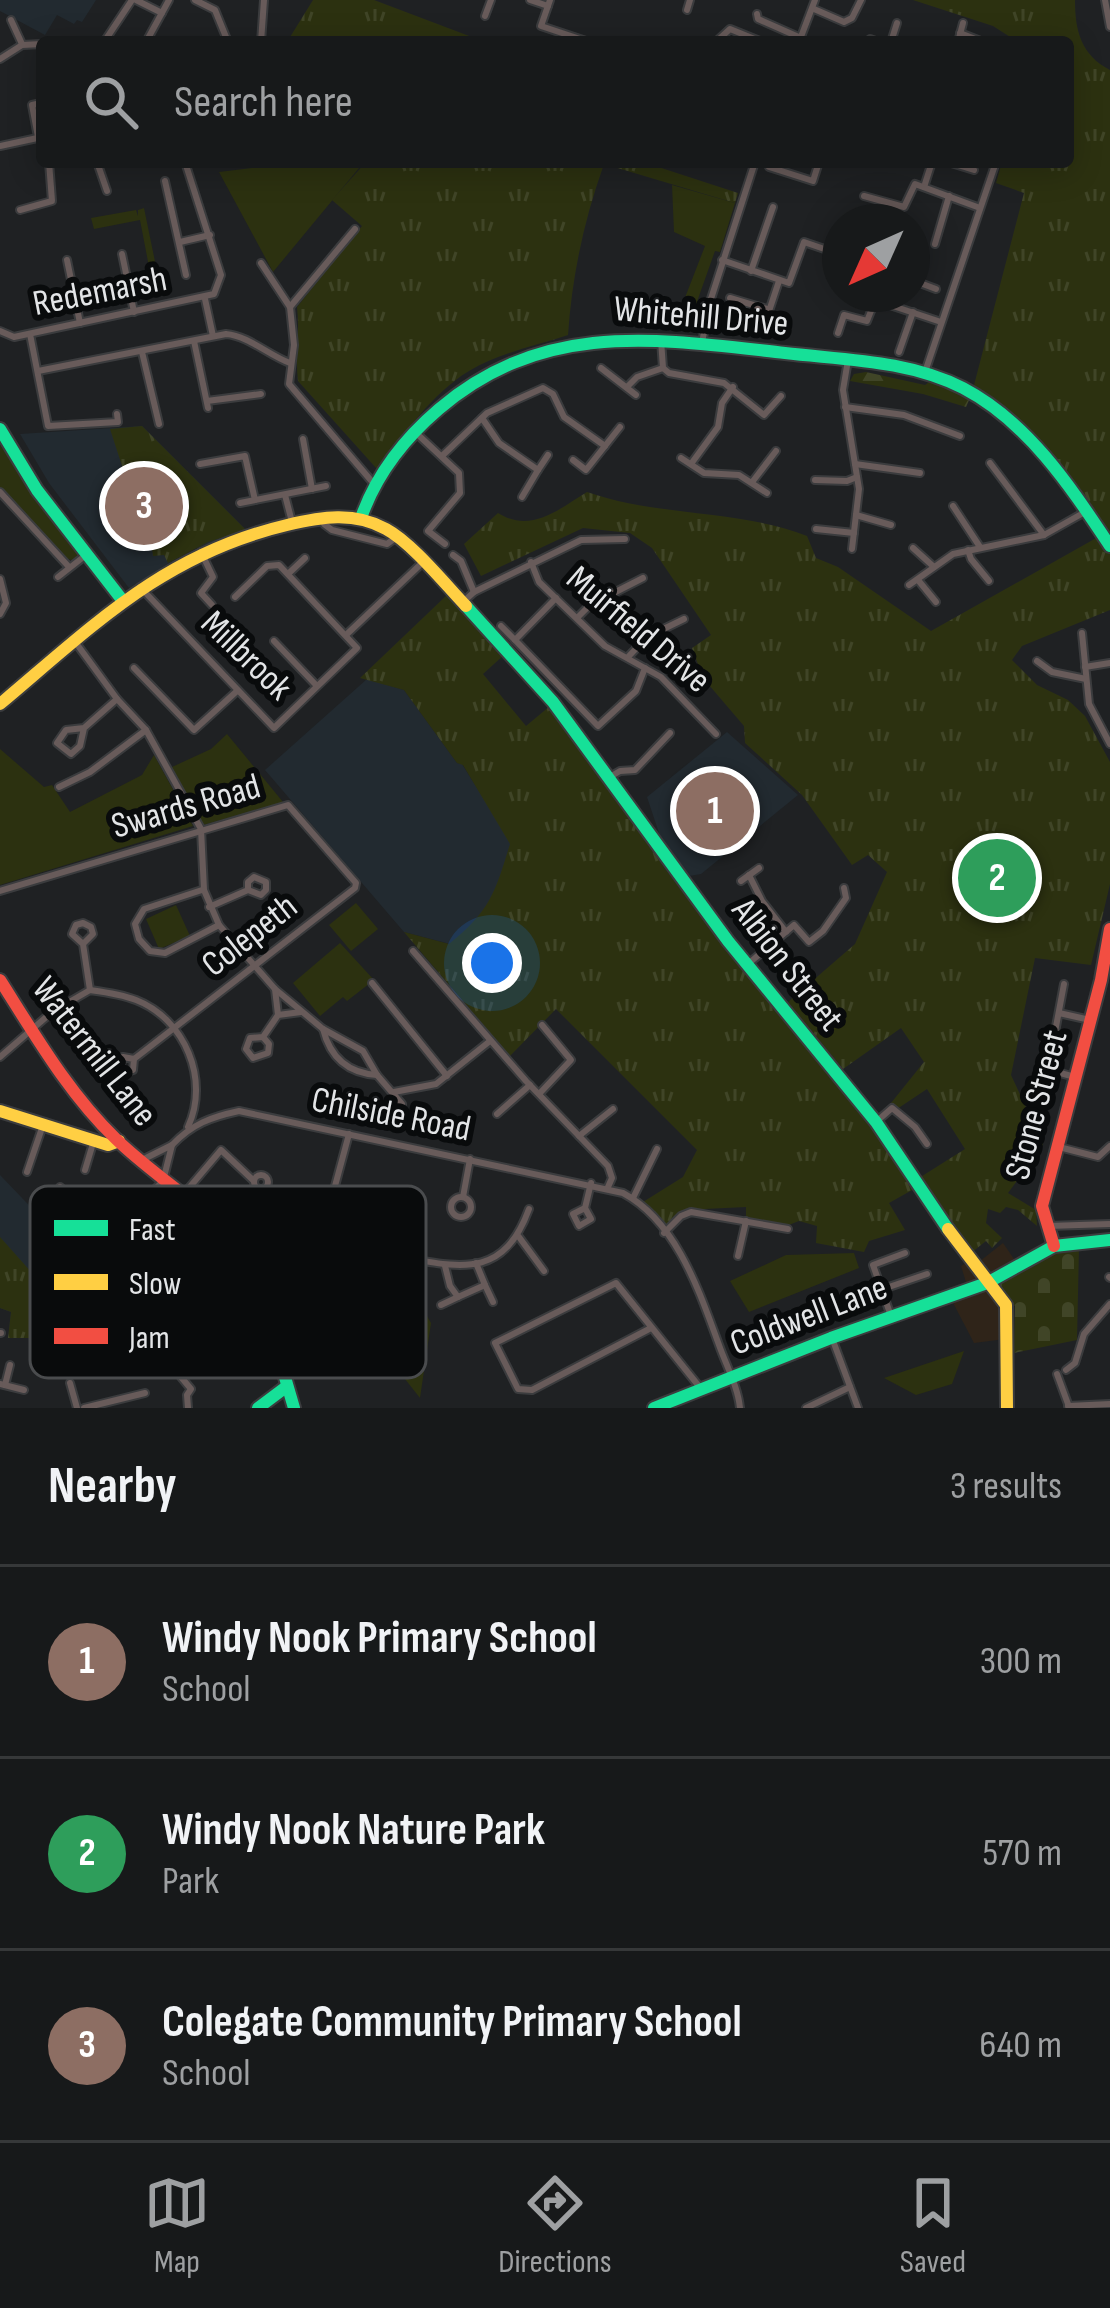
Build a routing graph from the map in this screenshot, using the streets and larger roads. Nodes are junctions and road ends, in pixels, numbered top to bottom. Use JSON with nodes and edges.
{"nodes":[{"id":1,"x":134,"y":0,"type":"edge"},
{"id":2,"x":169,"y":0,"type":"edge"},
{"id":3,"x":195,"y":0,"type":"edge"},
{"id":4,"x":264,"y":0,"type":"edge"},
{"id":5,"x":491,"y":0,"type":"edge"},
{"id":6,"x":530,"y":0,"type":"edge"},
{"id":7,"x":690,"y":0,"type":"edge"},
{"id":8,"x":861,"y":0,"type":"edge"},
{"id":9,"x":1105,"y":0,"type":"edge"},
{"id":10,"x":549,"y":3,"type":"edge"},
{"id":11,"x":814,"y":5,"type":"edge"},
{"id":12,"x":687,"y":10,"type":"dead end"},
{"id":13,"x":162,"y":14,"type":"junction"},
{"id":14,"x":757,"y":14,"type":"dead end"},
{"id":15,"x":485,"y":16,"type":"dead end"},
{"id":16,"x":10,"y":20,"type":"dead end"},
{"id":17,"x":897,"y":23,"type":"dead end"},
{"id":18,"x":963,"y":23,"type":"dead end"},
{"id":19,"x":1110,"y":27,"type":"edge"},
{"id":20,"x":108,"y":36,"type":"edge"},
{"id":21,"x":149,"y":36,"type":"edge"},
{"id":22,"x":226,"y":36,"type":"edge"},
{"id":23,"x":261,"y":36,"type":"edge"},
{"id":24,"x":571,"y":36,"type":"edge"},
{"id":25,"x":792,"y":36,"type":"edge"},
{"id":26,"x":802,"y":36,"type":"edge"},
{"id":27,"x":893,"y":36,"type":"edge"},
{"id":28,"x":960,"y":36,"type":"edge"},
{"id":29,"x":36,"y":44,"type":"edge"},
{"id":30,"x":22,"y":45,"type":"junction"},
{"id":31,"x":0,"y":59,"type":"edge"},
{"id":32,"x":36,"y":138,"type":"edge"},
{"id":33,"x":0,"y":146,"type":"edge"},
{"id":34,"x":49,"y":168,"type":"edge"},
{"id":35,"x":100,"y":168,"type":"edge"},
{"id":36,"x":187,"y":168,"type":"edge"},
{"id":37,"x":752,"y":168,"type":"edge"},
{"id":38,"x":775,"y":168,"type":"edge"},
{"id":39,"x":817,"y":168,"type":"edge"},
{"id":40,"x":930,"y":168,"type":"edge"},
{"id":41,"x":968,"y":168,"type":"edge"},
{"id":42,"x":994,"y":168,"type":"edge"},
{"id":43,"x":974,"y":170,"type":"dead end"},
{"id":44,"x":165,"y":181,"type":"dead end"},
{"id":45,"x":924,"y":187,"type":"junction"},
{"id":46,"x":107,"y":191,"type":"dead end"},
{"id":47,"x":864,"y":196,"type":"dead end"},
{"id":48,"x":949,"y":196,"type":"junction"},
{"id":49,"x":773,"y":207,"type":"dead end"},
{"id":50,"x":980,"y":208,"type":"junction"},
{"id":51,"x":20,"y":210,"type":"dead end"},
{"id":52,"x":355,"y":229,"type":"dead end"},
{"id":53,"x":210,"y":236,"type":"junction"},
{"id":54,"x":180,"y":242,"type":"junction"},
{"id":55,"x":935,"y":244,"type":"dead end"},
{"id":56,"x":822,"y":248,"type":"edge"},
{"id":57,"x":122,"y":254,"type":"dead end"},
{"id":58,"x":67,"y":260,"type":"dead end"},
{"id":59,"x":722,"y":260,"type":"junction"},
{"id":60,"x":260,"y":262,"type":"dead end"},
{"id":61,"x":751,"y":271,"type":"junction"},
{"id":62,"x":186,"y":275,"type":"dead end"},
{"id":63,"x":779,"y":280,"type":"junction"},
{"id":64,"x":930,"y":287,"type":"edge"},
{"id":65,"x":936,"y":289,"type":"dead end"},
{"id":66,"x":205,"y":298,"type":"junction"},
{"id":67,"x":730,"y":298,"type":"dead end"},
{"id":68,"x":290,"y":307,"type":"junction"},
{"id":69,"x":768,"y":310,"type":"junction"},
{"id":70,"x":134,"y":312,"type":"junction"},
{"id":71,"x":872,"y":312,"type":"edge"},
{"id":72,"x":913,"y":312,"type":"joint"},
{"id":73,"x":941,"y":322,"type":"junction"},
{"id":74,"x":80,"y":323,"type":"junction"},
{"id":75,"x":764,"y":326,"type":"dead end"},
{"id":76,"x":0,"y":331,"type":"edge"},
{"id":77,"x":838,"y":333,"type":"dead end"},
{"id":78,"x":30,"y":334,"type":"junction"},
{"id":79,"x":213,"y":336,"type":"junction"},
{"id":80,"x":661,"y":340,"type":"junction"},
{"id":81,"x":194,"y":341,"type":"junction"},
{"id":82,"x":702,"y":344,"type":"junction"},
{"id":83,"x":142,"y":352,"type":"junction"},
{"id":84,"x":899,"y":352,"type":"dead end"},
{"id":85,"x":848,"y":360,"type":"junction"},
{"id":86,"x":290,"y":363,"type":"junction"},
{"id":87,"x":602,"y":368,"type":"dead end"},
{"id":88,"x":663,"y":368,"type":"junction"},
{"id":89,"x":38,"y":371,"type":"junction"},
{"id":90,"x":925,"y":372,"type":"junction"},
{"id":91,"x":733,"y":387,"type":"junction"},
{"id":92,"x":627,"y":388,"type":"junction"},
{"id":93,"x":261,"y":394,"type":"dead end"},
{"id":94,"x":636,"y":394,"type":"dead end"},
{"id":95,"x":781,"y":396,"type":"dead end"},
{"id":96,"x":844,"y":407,"type":"junction"},
{"id":97,"x":117,"y":414,"type":"dead end"},
{"id":98,"x":482,"y":418,"type":"junction"},
{"id":99,"x":159,"y":424,"type":"dead end"},
{"id":100,"x":620,"y":427,"type":"dead end"},
{"id":101,"x":0,"y":429,"type":"edge"},
{"id":102,"x":415,"y":432,"type":"junction"},
{"id":103,"x":960,"y":436,"type":"dead end"},
{"id":104,"x":303,"y":439,"type":"dead end"},
{"id":105,"x":604,"y":446,"type":"junction"},
{"id":106,"x":776,"y":451,"type":"dead end"},
{"id":107,"x":548,"y":455,"type":"dead end"},
{"id":108,"x":442,"y":456,"type":"junction"},
{"id":109,"x":681,"y":458,"type":"dead end"},
{"id":110,"x":573,"y":460,"type":"dead end"},
{"id":111,"x":990,"y":463,"type":"dead end"},
{"id":112,"x":200,"y":464,"type":"dead end"},
{"id":113,"x":691,"y":464,"type":"junction"},
{"id":114,"x":854,"y":464,"type":"junction"},
{"id":115,"x":538,"y":470,"type":"junction"},
{"id":116,"x":920,"y":473,"type":"dead end"},
{"id":117,"x":857,"y":476,"type":"junction"},
{"id":118,"x":820,"y":482,"type":"dead end"},
{"id":119,"x":752,"y":483,"type":"junction"},
{"id":120,"x":326,"y":486,"type":"dead end"},
{"id":121,"x":371,"y":488,"type":"junction"},
{"id":122,"x":312,"y":489,"type":"junction"},
{"id":123,"x":0,"y":491,"type":"edge"},
{"id":124,"x":767,"y":493,"type":"dead end"},
{"id":125,"x":285,"y":495,"type":"junction"},
{"id":126,"x":522,"y":496,"type":"dead end"},
{"id":127,"x":255,"y":500,"type":"junction"},
{"id":128,"x":240,"y":503,"type":"dead end"},
{"id":129,"x":953,"y":506,"type":"dead end"},
{"id":130,"x":1085,"y":512,"type":"junction"},
{"id":131,"x":856,"y":514,"type":"junction"},
{"id":132,"x":324,"y":516,"type":"junction"},
{"id":133,"x":344,"y":516,"type":"junction"},
{"id":134,"x":361,"y":518,"type":"junction"},
{"id":135,"x":292,"y":522,"type":"junction"},
{"id":136,"x":891,"y":525,"type":"dead end"},
{"id":137,"x":816,"y":529,"type":"dead end"},
{"id":138,"x":388,"y":530,"type":"junction"},
{"id":139,"x":854,"y":533,"type":"junction"},
{"id":140,"x":1044,"y":535,"type":"junction"},
{"id":141,"x":625,"y":539,"type":"dead end"},
{"id":142,"x":445,"y":544,"type":"dead end"},
{"id":143,"x":1110,"y":546,"type":"edge"},
{"id":144,"x":980,"y":547,"type":"junction"},
{"id":145,"x":913,"y":548,"type":"dead end"},
{"id":146,"x":852,"y":549,"type":"dead end"},
{"id":147,"x":968,"y":550,"type":"junction"},
{"id":148,"x":201,"y":552,"type":"junction"},
{"id":149,"x":86,"y":555,"type":"junction"},
{"id":150,"x":453,"y":555,"type":"dead end"},
{"id":151,"x":304,"y":558,"type":"dead end"},
{"id":152,"x":424,"y":561,"type":"junction"},
{"id":153,"x":530,"y":562,"type":"junction"},
{"id":154,"x":69,"y":567,"type":"junction"},
{"id":155,"x":934,"y":567,"type":"junction"},
{"id":156,"x":288,"y":574,"type":"junction"},
{"id":157,"x":58,"y":577,"type":"dead end"},
{"id":158,"x":643,"y":578,"type":"dead end"},
{"id":159,"x":0,"y":580,"type":"edge"},
{"id":160,"x":918,"y":580,"type":"junction"},
{"id":161,"x":989,"y":581,"type":"dead end"},
{"id":162,"x":909,"y":586,"type":"dead end"},
{"id":163,"x":140,"y":587,"type":"junction"},
{"id":164,"x":235,"y":597,"type":"dead end"},
{"id":165,"x":469,"y":597,"type":"junction"},
{"id":166,"x":556,"y":598,"type":"junction"},
{"id":167,"x":123,"y":601,"type":"junction"},
{"id":168,"x":936,"y":602,"type":"dead end"},
{"id":169,"x":212,"y":605,"type":"dead end"},
{"id":170,"x":0,"y":614,"type":"edge"},
{"id":171,"x":577,"y":618,"type":"junction"},
{"id":172,"x":685,"y":620,"type":"dead end"},
{"id":173,"x":501,"y":626,"type":"dead end"},
{"id":174,"x":1082,"y":633,"type":"dead end"},
{"id":175,"x":346,"y":635,"type":"junction"},
{"id":176,"x":515,"y":640,"type":"junction"},
{"id":177,"x":274,"y":641,"type":"dead end"},
{"id":178,"x":76,"y":644,"type":"junction"},
{"id":179,"x":628,"y":658,"type":"junction"},
{"id":180,"x":1037,"y":661,"type":"dead end"},
{"id":181,"x":1110,"y":663,"type":"edge"},
{"id":182,"x":1085,"y":667,"type":"junction"},
{"id":183,"x":134,"y":668,"type":"dead end"},
{"id":184,"x":645,"y":668,"type":"junction"},
{"id":185,"x":1086,"y":680,"type":"junction"},
{"id":186,"x":316,"y":685,"type":"junction"},
{"id":187,"x":237,"y":691,"type":"junction"},
{"id":188,"x":117,"y":699,"type":"junction"},
{"id":189,"x":0,"y":704,"type":"edge"},
{"id":190,"x":598,"y":726,"type":"junction"},
{"id":191,"x":84,"y":728,"type":"junction"},
{"id":192,"x":146,"y":730,"type":"junction"},
{"id":193,"x":607,"y":734,"type":"dead end"},
{"id":194,"x":716,"y":734,"type":"dead end"},
{"id":195,"x":1110,"y":744,"type":"edge"},
{"id":196,"x":673,"y":745,"type":"dead end"},
{"id":197,"x":608,"y":778,"type":"junction"},
{"id":198,"x":59,"y":787,"type":"dead end"},
{"id":199,"x":201,"y":830,"type":"junction"},
{"id":200,"x":759,"y":868,"type":"dead end"},
{"id":201,"x":749,"y":875,"type":"junction"},
{"id":202,"x":741,"y":881,"type":"dead end"},
{"id":203,"x":356,"y":883,"type":"joint"},
{"id":204,"x":844,"y":888,"type":"dead end"},
{"id":205,"x":204,"y":890,"type":"junction"},
{"id":206,"x":248,"y":890,"type":"dead end"},
{"id":207,"x":0,"y":891,"type":"edge"},
{"id":208,"x":209,"y":907,"type":"junction"},
{"id":209,"x":219,"y":925,"type":"junction"},
{"id":210,"x":1110,"y":929,"type":"edge"},
{"id":211,"x":824,"y":931,"type":"junction"},
{"id":212,"x":787,"y":932,"type":"junction"},
{"id":213,"x":831,"y":939,"type":"dead end"},
{"id":214,"x":82,"y":944,"type":"dead end"},
{"id":215,"x":413,"y":951,"type":"dead end"},
{"id":216,"x":748,"y":964,"type":"junction"},
{"id":217,"x":254,"y":967,"type":"junction"},
{"id":218,"x":0,"y":980,"type":"edge"},
{"id":219,"x":372,"y":983,"type":"dead end"},
{"id":220,"x":1064,"y":984,"type":"dead end"},
{"id":221,"x":275,"y":989,"type":"junction"},
{"id":222,"x":90,"y":990,"type":"junction"},
{"id":223,"x":1103,"y":999,"type":"edge"},
{"id":224,"x":304,"y":1011,"type":"junction"},
{"id":225,"x":1058,"y":1013,"type":"junction"},
{"id":226,"x":278,"y":1016,"type":"junction"},
{"id":227,"x":1090,"y":1020,"type":"junction"},
{"id":228,"x":542,"y":1025,"type":"dead end"},
{"id":229,"x":31,"y":1028,"type":"junction"},
{"id":230,"x":174,"y":1030,"type":"junction"},
{"id":231,"x":323,"y":1030,"type":"junction"},
{"id":232,"x":1055,"y":1032,"type":"dead end"},
{"id":233,"x":263,"y":1037,"type":"dead end"},
{"id":234,"x":490,"y":1041,"type":"junction"},
{"id":235,"x":0,"y":1057,"type":"edge"},
{"id":236,"x":134,"y":1059,"type":"dead end"},
{"id":237,"x":1049,"y":1070,"type":"dead end"},
{"id":238,"x":377,"y":1075,"type":"junction"},
{"id":239,"x":447,"y":1076,"type":"junction"},
{"id":240,"x":1076,"y":1077,"type":"junction"},
{"id":241,"x":530,"y":1085,"type":"junction"},
{"id":242,"x":394,"y":1092,"type":"junction"},
{"id":243,"x":538,"y":1094,"type":"junction"},
{"id":244,"x":613,"y":1109,"type":"dead end"},
{"id":245,"x":0,"y":1111,"type":"edge"},
{"id":246,"x":497,"y":1114,"type":"dead end"},
{"id":247,"x":876,"y":1122,"type":"junction"},
{"id":248,"x":928,"y":1124,"type":"dead end"},
{"id":249,"x":43,"y":1125,"type":"junction"},
{"id":250,"x":105,"y":1125,"type":"junction"},
{"id":251,"x":399,"y":1125,"type":"junction"},
{"id":252,"x":186,"y":1130,"type":"junction"},
{"id":253,"x":918,"y":1130,"type":"junction"},
{"id":254,"x":349,"y":1133,"type":"junction"},
{"id":255,"x":579,"y":1136,"type":"junction"},
{"id":256,"x":87,"y":1138,"type":"junction"},
{"id":257,"x":382,"y":1140,"type":"junction"},
{"id":258,"x":118,"y":1141,"type":"junction"},
{"id":259,"x":927,"y":1144,"type":"dead end"},
{"id":260,"x":172,"y":1145,"type":"junction"},
{"id":261,"x":412,"y":1146,"type":"junction"},
{"id":262,"x":1058,"y":1146,"type":"junction"},
{"id":263,"x":1110,"y":1146,"type":"edge"},
{"id":264,"x":657,"y":1149,"type":"dead end"},
{"id":265,"x":470,"y":1158,"type":"junction"},
{"id":266,"x":143,"y":1159,"type":"junction"},
{"id":267,"x":86,"y":1169,"type":"dead end"},
{"id":268,"x":27,"y":1172,"type":"dead end"},
{"id":269,"x":165,"y":1178,"type":"junction"},
{"id":270,"x":254,"y":1181,"type":"dead end"},
{"id":271,"x":591,"y":1183,"type":"junction"},
{"id":272,"x":157,"y":1186,"type":"edge"},
{"id":273,"x":173,"y":1186,"type":"edge"},
{"id":274,"x":190,"y":1186,"type":"edge"},
{"id":275,"x":335,"y":1186,"type":"edge"},
{"id":276,"x":608,"y":1186,"type":"junction"},
{"id":277,"x":463,"y":1197,"type":"dead end"},
{"id":278,"x":633,"y":1198,"type":"junction"},
{"id":279,"x":585,"y":1208,"type":"dead end"},
{"id":280,"x":529,"y":1209,"type":"dead end"},
{"id":281,"x":746,"y":1221,"type":"junction"},
{"id":282,"x":1110,"y":1224,"type":"edge"},
{"id":283,"x":1047,"y":1226,"type":"junction"},
{"id":284,"x":788,"y":1229,"type":"dead end"},
{"id":285,"x":664,"y":1233,"type":"junction"},
{"id":286,"x":519,"y":1237,"type":"junction"},
{"id":287,"x":1110,"y":1240,"type":"edge"},
{"id":288,"x":1054,"y":1246,"type":"junction"},
{"id":289,"x":905,"y":1252,"type":"dead end"},
{"id":290,"x":738,"y":1256,"type":"dead end"},
{"id":291,"x":426,"y":1262,"type":"edge"},
{"id":292,"x":476,"y":1263,"type":"junction"},
{"id":293,"x":445,"y":1266,"type":"junction"},
{"id":294,"x":544,"y":1271,"type":"dead end"},
{"id":295,"x":927,"y":1274,"type":"dead end"},
{"id":296,"x":987,"y":1283,"type":"junction"},
{"id":297,"x":485,"y":1285,"type":"junction"},
{"id":298,"x":883,"y":1289,"type":"junction"},
{"id":299,"x":458,"y":1297,"type":"junction"},
{"id":300,"x":493,"y":1302,"type":"dead end"},
{"id":301,"x":1110,"y":1304,"type":"edge"},
{"id":302,"x":441,"y":1306,"type":"dead end"},
{"id":303,"x":891,"y":1316,"type":"junction"},
{"id":304,"x":651,"y":1328,"type":"junction"},
{"id":305,"x":831,"y":1338,"type":"junction"},
{"id":306,"x":10,"y":1365,"type":"dead end"},
{"id":307,"x":182,"y":1378,"type":"edge"},
{"id":308,"x":283,"y":1378,"type":"edge"},
{"id":309,"x":732,"y":1378,"type":"junction"},
{"id":310,"x":70,"y":1384,"type":"dead end"},
{"id":311,"x":3,"y":1385,"type":"edge"},
{"id":312,"x":850,"y":1387,"type":"junction"},
{"id":313,"x":286,"y":1388,"type":"junction"},
{"id":314,"x":24,"y":1390,"type":"dead end"},
{"id":315,"x":701,"y":1390,"type":"junction"},
{"id":316,"x":145,"y":1393,"type":"dead end"},
{"id":317,"x":1110,"y":1404,"type":"edge"},
{"id":318,"x":95,"y":1407,"type":"edge"},
{"id":319,"x":1069,"y":1407,"type":"edge"},
{"id":320,"x":81,"y":1408,"type":"edge"},
{"id":321,"x":188,"y":1408,"type":"edge"},
{"id":322,"x":258,"y":1408,"type":"edge"},
{"id":323,"x":294,"y":1408,"type":"edge"},
{"id":324,"x":654,"y":1408,"type":"edge"},
{"id":325,"x":740,"y":1408,"type":"edge"},
{"id":326,"x":806,"y":1408,"type":"edge"},
{"id":327,"x":858,"y":1408,"type":"edge"},
{"id":328,"x":1006,"y":1408,"type":"edge"}],
"edges":[{"from":1,"to":13,"type":"street"},
{"from":1,"to":20,"type":"street"},
{"from":2,"to":13,"type":"street"},
{"from":3,"to":22,"type":"street"},
{"from":4,"to":23,"type":"street"},
{"from":5,"to":15,"type":"street"},
{"from":6,"to":10,"type":"street"},
{"from":7,"to":12,"type":"street"},
{"from":8,"to":11,"type":"street"},
{"from":9,"to":19,"type":"street"},
{"from":10,"to":24,"type":"street"},
{"from":11,"to":26,"type":"street"},
{"from":13,"to":21,"type":"street"},
{"from":14,"to":25,"type":"street"},
{"from":16,"to":30,"type":"street"},
{"from":17,"to":27,"type":"street"},
{"from":18,"to":28,"type":"street"},
{"from":29,"to":30,"type":"street"},
{"from":30,"to":31,"type":"street"},
{"from":32,"to":33,"type":"street"},
{"from":34,"to":51,"type":"street"},
{"from":35,"to":46,"type":"street"},
{"from":36,"to":53,"type":"street","name":"Redemarsh"},
{"from":37,"to":59,"type":"street"},
{"from":38,"to":39,"type":"street"},
{"from":40,"to":45,"type":"street"},
{"from":41,"to":43,"type":"street"},
{"from":42,"to":50,"type":"street"},
{"from":44,"to":54,"type":"street"},
{"from":45,"to":47,"type":"street"},
{"from":45,"to":48,"type":"street"},
{"from":48,"to":50,"type":"street"},
{"from":48,"to":55,"type":"street"},
{"from":49,"to":61,"type":"street"},
{"from":50,"to":73,"type":"street"},
{"from":52,"to":68,"type":"street"},
{"from":53,"to":54,"type":"street"},
{"from":53,"to":66,"type":"street","name":"Redemarsh"},
{"from":54,"to":62,"type":"street"},
{"from":56,"to":63,"type":"street"},
{"from":57,"to":70,"type":"street"},
{"from":58,"to":74,"type":"street"},
{"from":59,"to":61,"type":"street"},
{"from":59,"to":82,"type":"street"},
{"from":60,"to":68,"type":"street"},
{"from":61,"to":63,"type":"street"},
{"from":63,"to":69,"type":"street"},
{"from":64,"to":65,"type":"street"},
{"from":66,"to":70,"type":"street","name":"Redemarsh"},
{"from":66,"to":79,"type":"street"},
{"from":67,"to":69,"type":"street"},
{"from":68,"to":86,"type":"street"},
{"from":69,"to":75,"type":"street"},
{"from":70,"to":74,"type":"street","name":"Redemarsh"},
{"from":71,"to":77,"type":"street"},
{"from":72,"to":73,"type":"street"},
{"from":72,"to":84,"type":"street"},
{"from":73,"to":90,"type":"street"},
{"from":74,"to":78,"type":"street","name":"Redemarsh"},
{"from":76,"to":78,"type":"street","name":"Redemarsh"},
{"from":78,"to":89,"type":"street"},
{"from":79,"to":81,"type":"street"},
{"from":79,"to":86,"type":"street"},
{"from":80,"to":82,"type":"street","name":"Whitehill Drive"},
{"from":80,"to":88,"type":"street"},
{"from":80,"to":102,"type":"street","name":"Whitehill Drive"},
{"from":81,"to":83,"type":"street"},
{"from":81,"to":93,"type":"street"},
{"from":82,"to":85,"type":"street","name":"Whitehill Drive"},
{"from":83,"to":89,"type":"street"},
{"from":83,"to":99,"type":"street"},
{"from":85,"to":90,"type":"street","name":"Whitehill Drive"},
{"from":85,"to":96,"type":"street"},
{"from":86,"to":121,"type":"street"},
{"from":87,"to":92,"type":"street"},
{"from":88,"to":91,"type":"street"},
{"from":88,"to":92,"type":"street"},
{"from":89,"to":97,"type":"street"},
{"from":90,"to":130,"type":"street","name":"Whitehill Drive"},
{"from":91,"to":95,"type":"street"},
{"from":91,"to":113,"type":"street"},
{"from":92,"to":94,"type":"street"},
{"from":96,"to":103,"type":"street"},
{"from":96,"to":114,"type":"street"},
{"from":98,"to":105,"type":"street"},
{"from":98,"to":108,"type":"street"},
{"from":98,"to":115,"type":"street"},
{"from":100,"to":105,"type":"street"},
{"from":101,"to":149,"type":"street"},
{"from":102,"to":108,"type":"street"},
{"from":102,"to":121,"type":"street","name":"Whitehill Drive"},
{"from":104,"to":122,"type":"street"},
{"from":105,"to":110,"type":"street"},
{"from":106,"to":119,"type":"street"},
{"from":107,"to":115,"type":"street"},
{"from":108,"to":142,"type":"street"},
{"from":109,"to":113,"type":"street"},
{"from":111,"to":140,"type":"street"},
{"from":112,"to":127,"type":"street"},
{"from":113,"to":119,"type":"street"},
{"from":114,"to":116,"type":"street"},
{"from":114,"to":117,"type":"street"},
{"from":115,"to":126,"type":"street"},
{"from":117,"to":118,"type":"street"},
{"from":117,"to":131,"type":"street"},
{"from":119,"to":124,"type":"street"},
{"from":120,"to":122,"type":"street"},
{"from":121,"to":133,"type":"street"},
{"from":121,"to":134,"type":"street","name":"Whitehill Drive"},
{"from":121,"to":138,"type":"street"},
{"from":122,"to":125,"type":"street"},
{"from":123,"to":154,"type":"street"},
{"from":125,"to":127,"type":"street"},
{"from":125,"to":135,"type":"street"},
{"from":127,"to":128,"type":"street"},
{"from":129,"to":144,"type":"street"},
{"from":130,"to":140,"type":"street"},
{"from":130,"to":143,"type":"street","name":"Whitehill Drive"},
{"from":131,"to":136,"type":"street"},
{"from":131,"to":139,"type":"street"},
{"from":132,"to":133,"type":"street"},
{"from":132,"to":135,"type":"street"},
{"from":132,"to":138,"type":"street"},
{"from":133,"to":134,"type":"street"},
{"from":134,"to":138,"type":"street"},
{"from":135,"to":148,"type":"street"},
{"from":137,"to":139,"type":"street"},
{"from":138,"to":152,"type":"street","name":"Albion Street"},
{"from":139,"to":146,"type":"street"},
{"from":140,"to":144,"type":"street"},
{"from":141,"to":153,"type":"street"},
{"from":144,"to":147,"type":"street"},
{"from":145,"to":155,"type":"street"},
{"from":147,"to":155,"type":"street"},
{"from":147,"to":161,"type":"street"},
{"from":148,"to":163,"type":"street"},
{"from":148,"to":169,"type":"street"},
{"from":149,"to":154,"type":"street"},
{"from":149,"to":167,"type":"street"},
{"from":150,"to":165,"type":"street"},
{"from":151,"to":156,"type":"street"},
{"from":152,"to":165,"type":"street","name":"Albion Street"},
{"from":152,"to":175,"type":"street","name":"Millbrook"},
{"from":153,"to":165,"type":"street"},
{"from":153,"to":166,"type":"street","name":"Muirfield Drive"},
{"from":154,"to":157,"type":"street"},
{"from":155,"to":160,"type":"street"},
{"from":156,"to":164,"type":"street","name":"Millbrook"},
{"from":156,"to":175,"type":"street"},
{"from":158,"to":171,"type":"street"},
{"from":159,"to":170,"type":"street"},
{"from":160,"to":162,"type":"street"},
{"from":160,"to":168,"type":"street"},
{"from":163,"to":167,"type":"street"},
{"from":163,"to":187,"type":"street","name":"Millbrook"},
{"from":165,"to":197,"type":"street","name":"Albion Street"},
{"from":166,"to":171,"type":"street","name":"Muirfield Drive"},
{"from":166,"to":176,"type":"street"},
{"from":167,"to":178,"type":"street"},
{"from":171,"to":179,"type":"street","name":"Muirfield Drive"},
{"from":172,"to":179,"type":"street"},
{"from":173,"to":176,"type":"street"},
{"from":174,"to":182,"type":"street"},
{"from":175,"to":186,"type":"street","name":"Millbrook"},
{"from":176,"to":190,"type":"street"},
{"from":177,"to":186,"type":"street"},
{"from":178,"to":188,"type":"street"},
{"from":178,"to":189,"type":"street"},
{"from":179,"to":184,"type":"street","name":"Muirfield Drive"},
{"from":180,"to":185,"type":"street"},
{"from":181,"to":182,"type":"street"},
{"from":182,"to":185,"type":"street"},
{"from":183,"to":187,"type":"street"},
{"from":184,"to":190,"type":"street"},
{"from":184,"to":194,"type":"street","name":"Muirfield Drive"},
{"from":185,"to":195,"type":"street"},
{"from":186,"to":187,"type":"street","name":"Millbrook"},
{"from":188,"to":191,"type":"street"},
{"from":188,"to":192,"type":"street"},
{"from":190,"to":193,"type":"street"},
{"from":191,"to":191,"type":"street"},
{"from":192,"to":198,"type":"street"},
{"from":192,"to":199,"type":"street"},
{"from":196,"to":197,"type":"street"},
{"from":197,"to":216,"type":"street","name":"Albion Street"},
{"from":199,"to":203,"type":"street","name":"Swards Road"},
{"from":199,"to":205,"type":"street"},
{"from":199,"to":207,"type":"street","name":"Swards Road"},
{"from":200,"to":201,"type":"street"},
{"from":201,"to":202,"type":"street"},
{"from":201,"to":212,"type":"street"},
{"from":203,"to":217,"type":"street","name":"Colepeth"},
{"from":204,"to":211,"type":"street"},
{"from":205,"to":208,"type":"street"},
{"from":205,"to":209,"type":"street"},
{"from":206,"to":208,"type":"street"},
{"from":208,"to":209,"type":"street"},
{"from":209,"to":217,"type":"street"},
{"from":210,"to":223,"type":"street","name":"Stone Street"},
{"from":211,"to":212,"type":"street"},
{"from":211,"to":213,"type":"street"},
{"from":212,"to":216,"type":"street"},
{"from":214,"to":222,"type":"street"},
{"from":215,"to":234,"type":"street"},
{"from":216,"to":247,"type":"street","name":"Albion Street"},
{"from":217,"to":221,"type":"street"},
{"from":217,"to":230,"type":"street","name":"Colepeth"},
{"from":218,"to":229,"type":"street","name":"Watermill Lane"},
{"from":219,"to":239,"type":"street"},
{"from":220,"to":225,"type":"street"},
{"from":221,"to":224,"type":"street"},
{"from":221,"to":226,"type":"street"},
{"from":222,"to":229,"type":"street"},
{"from":222,"to":230,"type":"street"},
{"from":223,"to":227,"type":"street","name":"Stone Street"},
{"from":224,"to":226,"type":"street"},
{"from":224,"to":231,"type":"street"},
{"from":225,"to":227,"type":"street"},
{"from":225,"to":232,"type":"street"},
{"from":226,"to":233,"type":"street"},
{"from":227,"to":240,"type":"street","name":"Stone Street"},
{"from":228,"to":243,"type":"street"},
{"from":229,"to":235,"type":"street"},
{"from":229,"to":250,"type":"street","name":"Watermill Lane"},
{"from":230,"to":236,"type":"street","name":"Colepeth"},
{"from":230,"to":252,"type":"street"},
{"from":231,"to":238,"type":"street"},
{"from":231,"to":238,"type":"street"},
{"from":234,"to":239,"type":"street"},
{"from":234,"to":241,"type":"street"},
{"from":237,"to":240,"type":"street"},
{"from":238,"to":242,"type":"street"},
{"from":239,"to":242,"type":"street"},
{"from":240,"to":262,"type":"street","name":"Stone Street"},
{"from":241,"to":243,"type":"street"},
{"from":241,"to":246,"type":"street"},
{"from":242,"to":251,"type":"street"},
{"from":243,"to":255,"type":"street"},
{"from":244,"to":255,"type":"street"},
{"from":245,"to":249,"type":"street"},
{"from":247,"to":253,"type":"street"},
{"from":247,"to":296,"type":"street","name":"Albion Street"},
{"from":248,"to":253,"type":"street"},
{"from":249,"to":256,"type":"street"},
{"from":249,"to":268,"type":"street"},
{"from":250,"to":256,"type":"street"},
{"from":250,"to":258,"type":"street","name":"Watermill Lane"},
{"from":251,"to":257,"type":"street"},
{"from":251,"to":261,"type":"street"},
{"from":252,"to":254,"type":"street","name":"Chilside Road"},
{"from":252,"to":260,"type":"street","name":"Chilside Road"},
{"from":253,"to":259,"type":"street"},
{"from":254,"to":257,"type":"street","name":"Chilside Road"},
{"from":254,"to":275,"type":"street"},
{"from":255,"to":276,"type":"street"},
{"from":256,"to":258,"type":"street"},
{"from":256,"to":267,"type":"street"},
{"from":257,"to":261,"type":"street","name":"Chilside Road"},
{"from":258,"to":266,"type":"street","name":"Watermill Lane"},
{"from":260,"to":266,"type":"street","name":"Chilside Road"},
{"from":260,"to":269,"type":"street","name":"Chilside Road"},
{"from":261,"to":265,"type":"street","name":"Chilside Road"},
{"from":262,"to":263,"type":"street"},
{"from":262,"to":283,"type":"street","name":"Stone Street"},
{"from":264,"to":278,"type":"street"},
{"from":265,"to":271,"type":"street","name":"Chilside Road"},
{"from":265,"to":277,"type":"street"},
{"from":266,"to":269,"type":"street","name":"Watermill Lane"},
{"from":269,"to":272,"type":"street"},
{"from":269,"to":273,"type":"street","name":"Watermill Lane"},
{"from":270,"to":274,"type":"street"},
{"from":271,"to":276,"type":"street","name":"Chilside Road"},
{"from":271,"to":279,"type":"street"},
{"from":276,"to":278,"type":"street","name":"Chilside Road"},
{"from":278,"to":285,"type":"street"},
{"from":280,"to":286,"type":"street"},
{"from":281,"to":284,"type":"street"},
{"from":281,"to":285,"type":"street"},
{"from":281,"to":290,"type":"street"},
{"from":282,"to":283,"type":"street"},
{"from":283,"to":288,"type":"street","name":"Stone Street"},
{"from":285,"to":309,"type":"street"},
{"from":286,"to":292,"type":"street"},
{"from":286,"to":294,"type":"street"},
{"from":287,"to":288,"type":"street"},
{"from":288,"to":296,"type":"street","name":"Coldwell Lane"},
{"from":289,"to":298,"type":"street"},
{"from":291,"to":293,"type":"street"},
{"from":292,"to":293,"type":"street"},
{"from":292,"to":297,"type":"street"},
{"from":293,"to":299,"type":"street"},
{"from":295,"to":298,"type":"street"},
{"from":296,"to":303,"type":"street","name":"Coldwell Lane"},
{"from":296,"to":328,"type":"street","name":"Albion Street"},
{"from":297,"to":299,"type":"street"},
{"from":297,"to":300,"type":"street"},
{"from":298,"to":303,"type":"street"},
{"from":299,"to":302,"type":"street"},
{"from":301,"to":319,"type":"street"},
{"from":303,"to":305,"type":"street","name":"Coldwell Lane"},
{"from":304,"to":304,"type":"street"},
{"from":304,"to":315,"type":"street"},
{"from":305,"to":309,"type":"street","name":"Coldwell Lane"},
{"from":305,"to":312,"type":"street"},
{"from":306,"to":311,"type":"street"},
{"from":307,"to":321,"type":"street"},
{"from":308,"to":313,"type":"street","name":"Watermill Lane"},
{"from":309,"to":315,"type":"street","name":"Coldwell Lane"},
{"from":309,"to":325,"type":"street"},
{"from":310,"to":320,"type":"street"},
{"from":311,"to":314,"type":"street"},
{"from":312,"to":326,"type":"street"},
{"from":312,"to":327,"type":"street"},
{"from":313,"to":322,"type":"street"},
{"from":313,"to":323,"type":"street","name":"Watermill Lane"},
{"from":315,"to":324,"type":"street","name":"Coldwell Lane"},
{"from":316,"to":318,"type":"street"},
{"from":317,"to":319,"type":"street"},
{"from":318,"to":320,"type":"street"}]}
